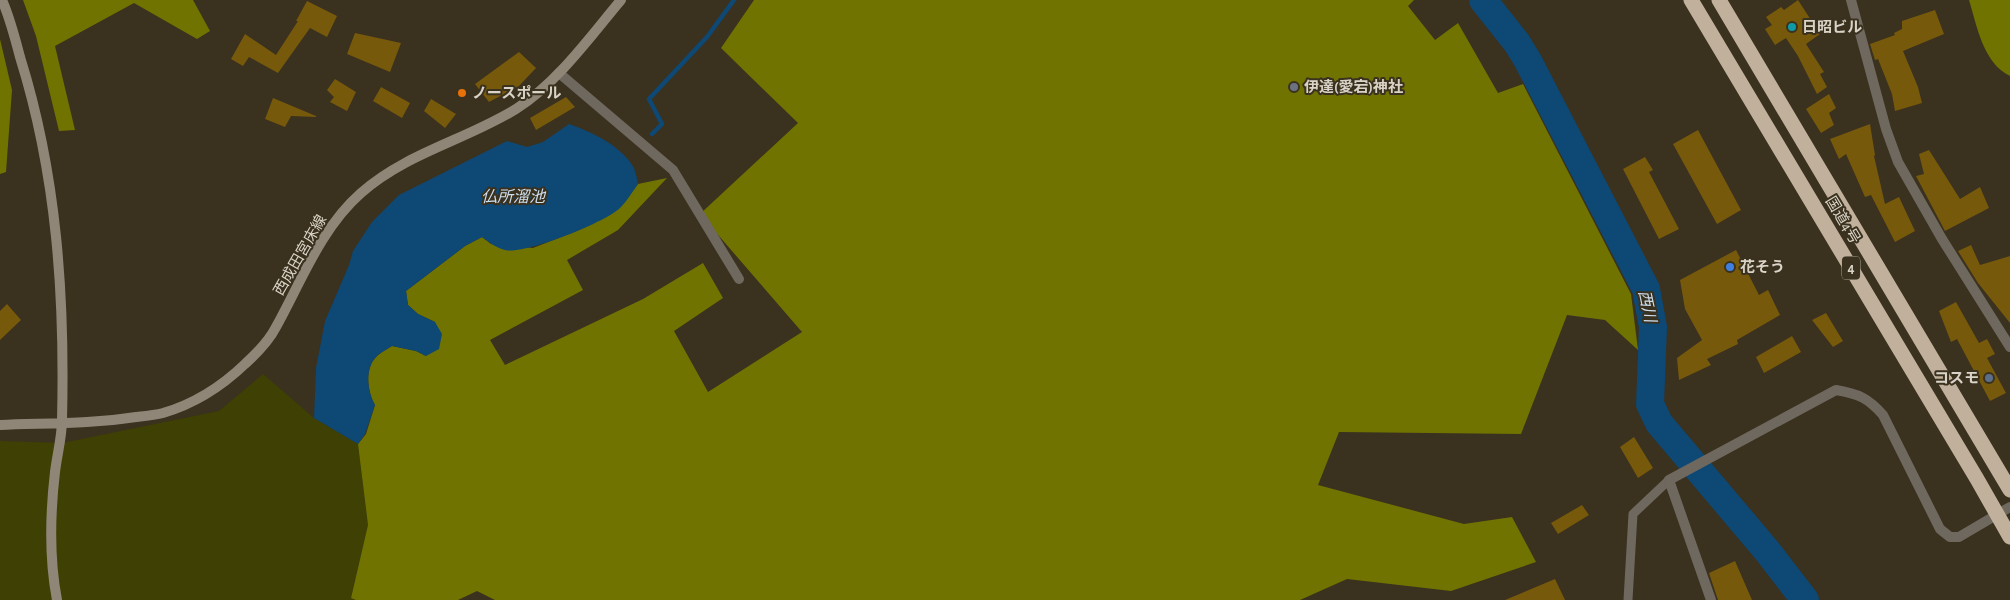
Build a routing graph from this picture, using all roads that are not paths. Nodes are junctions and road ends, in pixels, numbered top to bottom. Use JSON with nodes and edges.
{"nodes":[{"id":1,"x":2,"y":0,"type":"edge"},
{"id":2,"x":621,"y":0,"type":"edge"},
{"id":3,"x":1691,"y":0,"type":"edge"},
{"id":4,"x":1719,"y":0,"type":"edge"},
{"id":5,"x":1851,"y":0,"type":"edge"},
{"id":6,"x":559,"y":73,"type":"junction"},
{"id":7,"x":739,"y":278,"type":"dead end"},
{"id":8,"x":2010,"y":347,"type":"edge"},
{"id":9,"x":62,"y":422,"type":"junction"},
{"id":10,"x":0,"y":425,"type":"edge"},
{"id":11,"x":1669,"y":480,"type":"junction"},
{"id":12,"x":2010,"y":490,"type":"edge"},
{"id":13,"x":2004,"y":511,"type":"edge"},
{"id":14,"x":2010,"y":537,"type":"edge"},
{"id":15,"x":57,"y":600,"type":"edge"},
{"id":16,"x":1628,"y":600,"type":"edge"},
{"id":17,"x":1711,"y":600,"type":"edge"}],
"edges":[{"from":1,"to":9,"type":"main road"},
{"from":2,"to":6,"type":"main road","name":"西成田宮床線"},
{"from":3,"to":13,"type":"highway","name":"国道4号","number":"4"},
{"from":4,"to":12,"type":"highway","name":"国道4号","number":"4"},
{"from":5,"to":8,"type":"street"},
{"from":6,"to":7,"type":"street"},
{"from":6,"to":9,"type":"main road","name":"西成田宮床線"},
{"from":9,"to":10,"type":"main road","name":"西成田宮床線"},
{"from":9,"to":15,"type":"main road"},
{"from":11,"to":13,"type":"street"},
{"from":11,"to":16,"type":"lane"},
{"from":11,"to":17,"type":"street"},
{"from":13,"to":14,"type":"highway","name":"国道4号","number":"4"}]}
